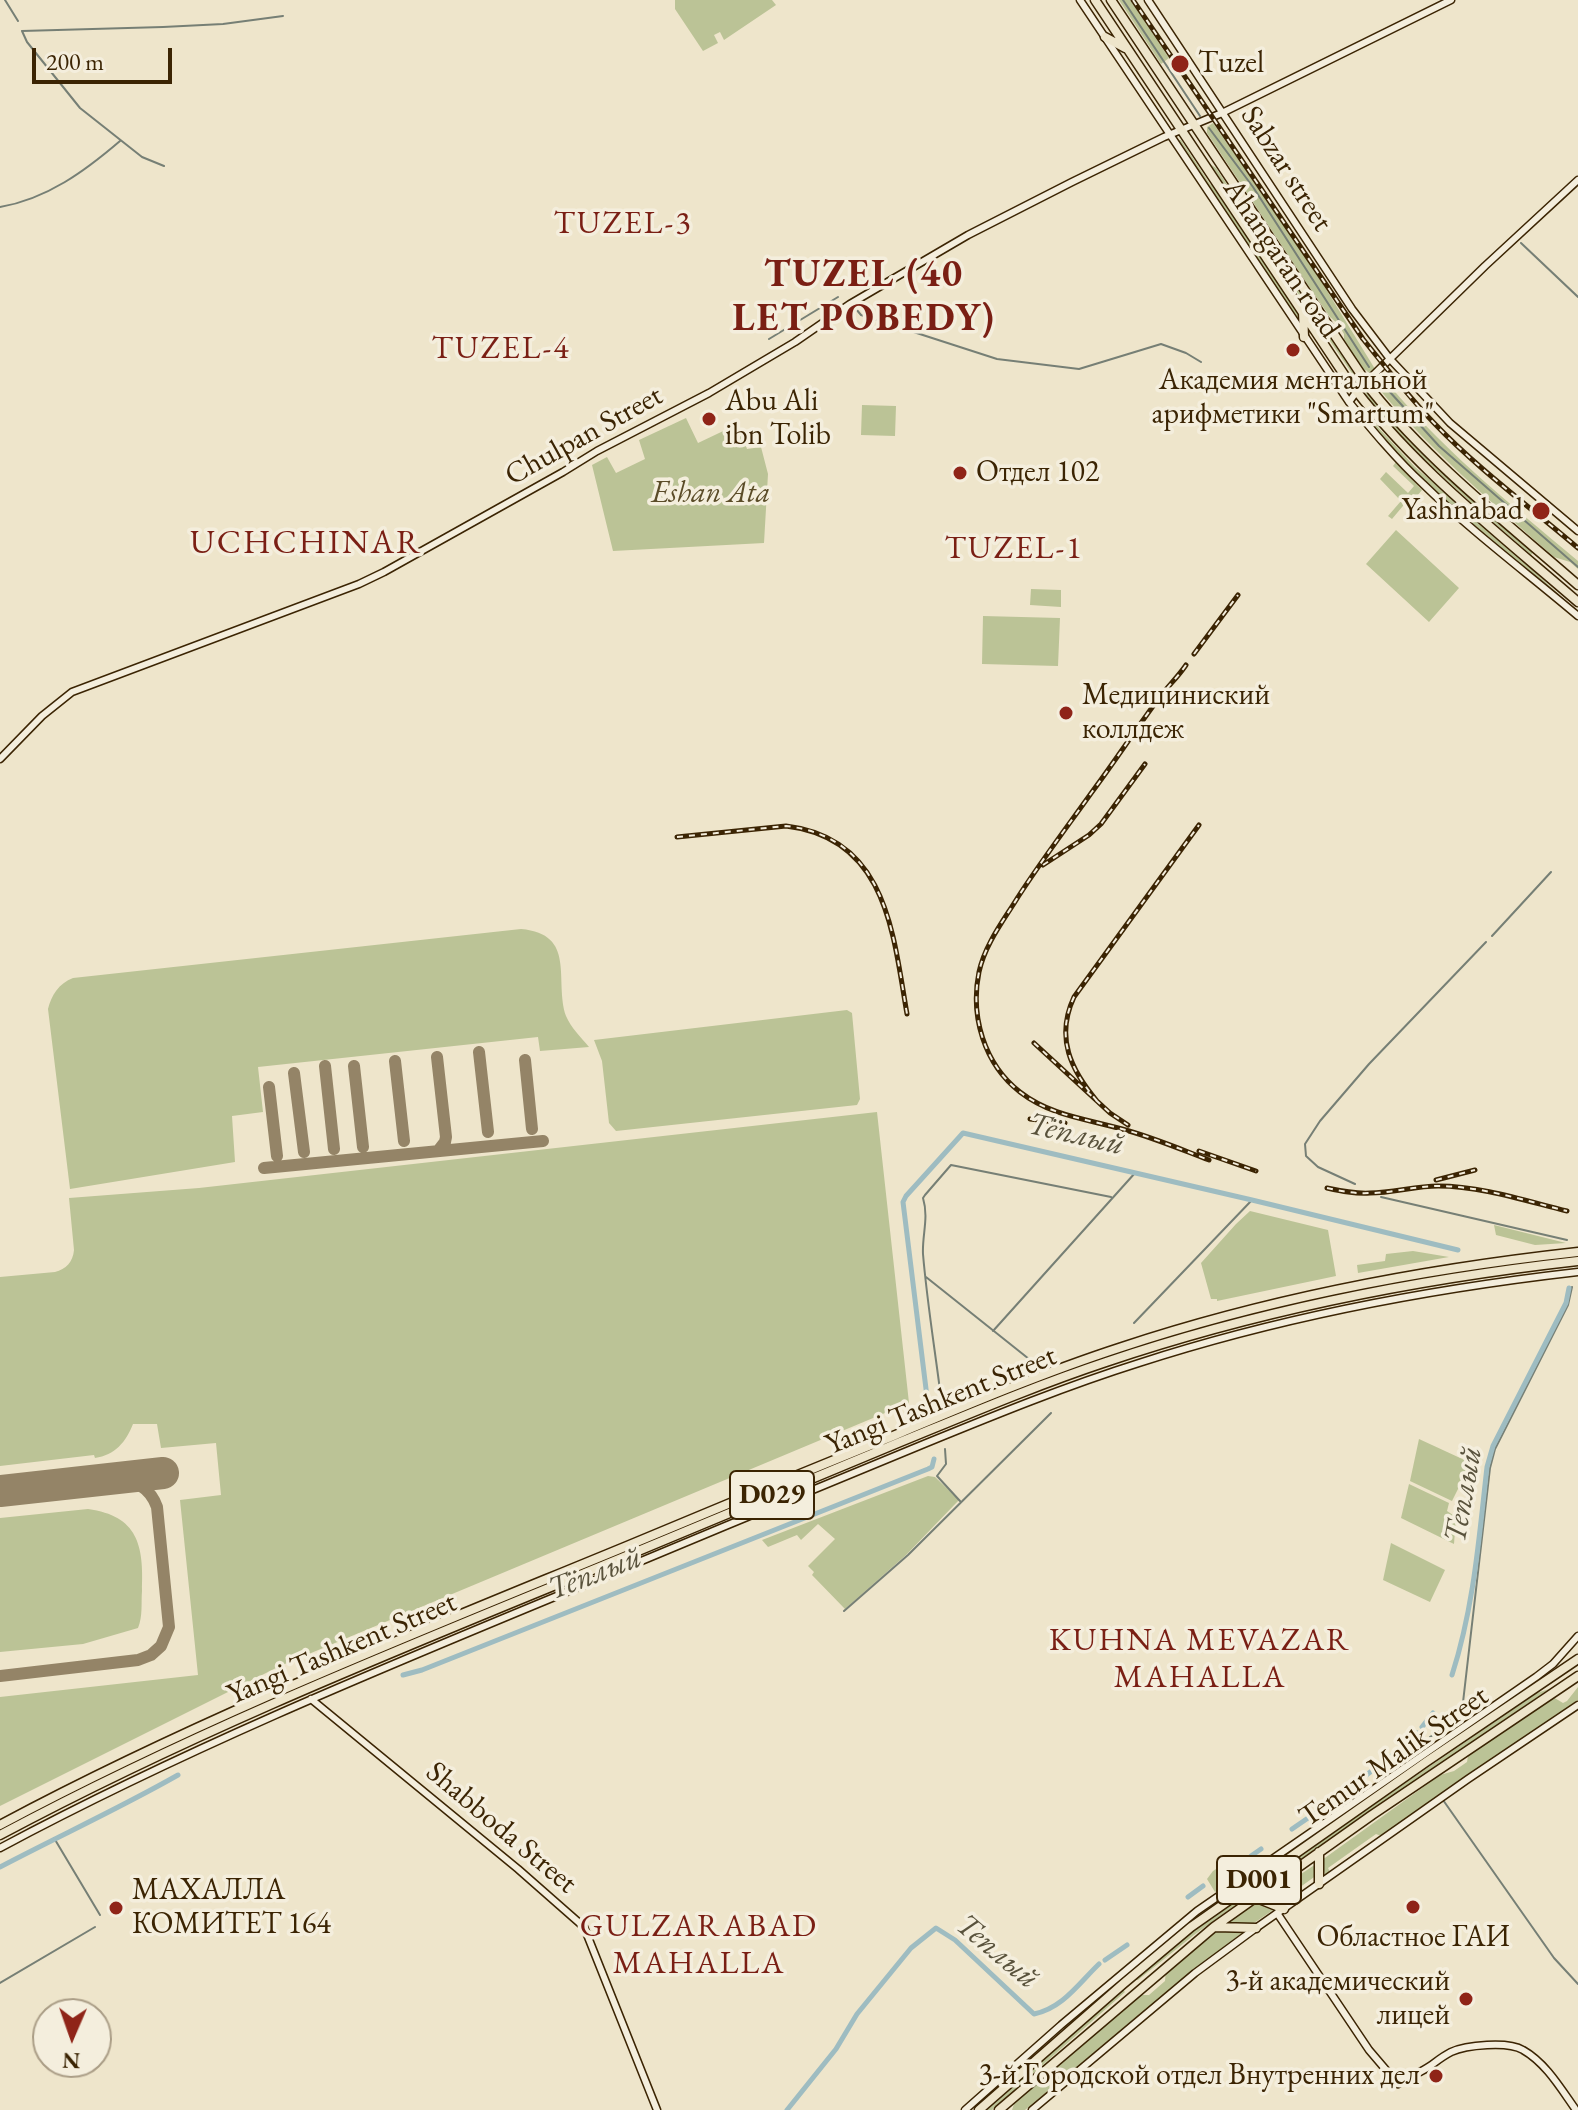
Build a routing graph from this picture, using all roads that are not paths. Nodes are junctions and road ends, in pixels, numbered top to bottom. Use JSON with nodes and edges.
{"nodes":[{"id":1,"x":1080,"y":0,"type":"edge"},
{"id":2,"x":1095,"y":0,"type":"edge"},
{"id":3,"x":1111,"y":0,"type":"edge"},
{"id":4,"x":1148,"y":0,"type":"edge"},
{"id":5,"x":1451,"y":0,"type":"edge"},
{"id":6,"x":1105,"y":37,"type":"junction"},
{"id":7,"x":1127,"y":49,"type":"junction"},
{"id":8,"x":1222,"y":113,"type":"junction"},
{"id":9,"x":1195,"y":125,"type":"junction"},
{"id":10,"x":1183,"y":130,"type":"junction"},
{"id":11,"x":1169,"y":135,"type":"junction"},
{"id":12,"x":1578,"y":180,"type":"edge"},
{"id":13,"x":1303,"y":312,"type":"junction"},
{"id":14,"x":1304,"y":337,"type":"junction"},
{"id":15,"x":1390,"y":359,"type":"junction"},
{"id":16,"x":1366,"y":382,"type":"junction"},
{"id":17,"x":1357,"y":391,"type":"junction"},
{"id":18,"x":1349,"y":402,"type":"junction"},
{"id":19,"x":1451,"y":510,"type":"junction"},
{"id":20,"x":1477,"y":514,"type":"junction"},
{"id":21,"x":1578,"y":531,"type":"edge"},
{"id":22,"x":1536,"y":548,"type":"junction"},
{"id":23,"x":1533,"y":562,"type":"junction"},
{"id":24,"x":1578,"y":585,"type":"edge"},
{"id":25,"x":1578,"y":602,"type":"edge"},
{"id":26,"x":1578,"y":616,"type":"edge"},
{"id":27,"x":0,"y":759,"type":"edge"},
{"id":28,"x":1578,"y":1252,"type":"edge"},
{"id":29,"x":1578,"y":1261,"type":"edge"},
{"id":30,"x":1578,"y":1272,"type":"edge"},
{"id":31,"x":1578,"y":1636,"type":"edge"},
{"id":32,"x":1578,"y":1659,"type":"edge"},
{"id":33,"x":1557,"y":1674,"type":"junction"},
{"id":34,"x":1578,"y":1676,"type":"edge"},
{"id":35,"x":1567,"y":1684,"type":"junction"},
{"id":36,"x":311,"y":1699,"type":"junction"},
{"id":37,"x":1578,"y":1705,"type":"edge"},
{"id":38,"x":1488,"y":1711,"type":"junction"},
{"id":39,"x":1500,"y":1712,"type":"junction"},
{"id":40,"x":1424,"y":1759,"type":"junction"},
{"id":41,"x":0,"y":1825,"type":"edge"},
{"id":42,"x":0,"y":1835,"type":"edge"},
{"id":43,"x":0,"y":1848,"type":"edge"},
{"id":44,"x":1319,"y":1852,"type":"junction"},
{"id":45,"x":1319,"y":1884,"type":"junction"},
{"id":46,"x":1254,"y":1897,"type":"junction"},
{"id":47,"x":1280,"y":1911,"type":"junction"},
{"id":48,"x":1214,"y":1927,"type":"junction"},
{"id":49,"x":1256,"y":1928,"type":"junction"},
{"id":50,"x":1126,"y":1982,"type":"junction"},
{"id":51,"x":1135,"y":1992,"type":"junction"},
{"id":52,"x":1012,"y":2099,"type":"junction"},
{"id":53,"x":657,"y":2110,"type":"edge"},
{"id":54,"x":965,"y":2110,"type":"edge"},
{"id":55,"x":979,"y":2110,"type":"edge"},
{"id":56,"x":999,"y":2110,"type":"edge"},
{"id":57,"x":1009,"y":2110,"type":"edge"},
{"id":58,"x":1032,"y":2110,"type":"edge"},
{"id":59,"x":1576,"y":2110,"type":"edge"}],
"edges":[{"from":1,"to":6,"type":"main road","name":"Ahangaran road"},
{"from":2,"to":7,"type":"highway","name":"Ahangaran road"},
{"from":3,"to":9,"type":"highway","name":"Ahangaran road"},
{"from":4,"to":8,"type":"main road","name":"Sabzar street"},
{"from":5,"to":8,"type":"main road","name":"Chulpan Street"},
{"from":6,"to":7,"type":"highway"},
{"from":6,"to":11,"type":"main road","name":"Ahangaran road"},
{"from":7,"to":10,"type":"highway","name":"Ahangaran road"},
{"from":8,"to":9,"type":"main road","name":"Chulpan Street"},
{"from":8,"to":15,"type":"main road","name":"Sabzar street"},
{"from":9,"to":10,"type":"main road","name":"Chulpan Street"},
{"from":9,"to":16,"type":"highway","name":"Ahangaran road"},
{"from":10,"to":11,"type":"main road","name":"Chulpan Street"},
{"from":10,"to":13,"type":"highway","name":"Ahangaran road"},
{"from":11,"to":14,"type":"main road","name":"Ahangaran road"},
{"from":11,"to":27,"type":"main road","name":"Chulpan Street"},
{"from":12,"to":15,"type":"main road"},
{"from":13,"to":14,"type":"highway"},
{"from":13,"to":17,"type":"highway","name":"Ahangaran road"},
{"from":14,"to":18,"type":"main road","name":"Ahangaran road"},
{"from":15,"to":16,"type":"main road"},
{"from":15,"to":21,"type":"main road","name":"Sabzar street"},
{"from":16,"to":17,"type":"main road"},
{"from":16,"to":22,"type":"highway","name":"Ahangaran road"},
{"from":17,"to":18,"type":"main road"},
{"from":17,"to":20,"type":"highway","name":"Ahangaran road"},
{"from":18,"to":19,"type":"main road","name":"Ahangaran road"},
{"from":19,"to":20,"type":"highway"},
{"from":19,"to":26,"type":"main road","name":"Ahangaran road"},
{"from":20,"to":23,"type":"highway","name":"Ahangaran road"},
{"from":22,"to":23,"type":"highway"},
{"from":22,"to":24,"type":"highway","name":"Ahangaran road"},
{"from":23,"to":25,"type":"highway","name":"Ahangaran road"},
{"from":28,"to":41,"type":"highway","name":"Yangi Tashkent Street","number":"D029"},
{"from":29,"to":42,"type":"highway","name":"Yangi Tashkent Street","number":"D029"},
{"from":30,"to":36,"type":"main road"},
{"from":31,"to":38,"type":"main road"},
{"from":32,"to":33,"type":"highway","name":"Temur Malik Street","number":"D001"},
{"from":33,"to":35,"type":"highway"},
{"from":33,"to":39,"type":"highway","name":"Temur Malik Street","number":"D001"},
{"from":34,"to":35,"type":"highway","name":"Temur Malik Street","number":"D001"},
{"from":35,"to":44,"type":"highway","name":"Temur Malik Street","number":"D001"},
{"from":36,"to":43,"type":"main road"},
{"from":36,"to":53,"type":"main road","name":"Shabboda Street"},
{"from":37,"to":45,"type":"main road"},
{"from":38,"to":39,"type":"main road"},
{"from":38,"to":40,"type":"main road"},
{"from":39,"to":40,"type":"highway","name":"Temur Malik Street","number":"D001"},
{"from":40,"to":50,"type":"highway","name":"Temur Malik Street","number":"D001"},
{"from":40,"to":54,"type":"main road"},
{"from":44,"to":45,"type":"highway"},
{"from":44,"to":46,"type":"highway","name":"Temur Malik Street","number":"D001"},
{"from":45,"to":47,"type":"main road"},
{"from":46,"to":47,"type":"highway"},
{"from":46,"to":48,"type":"highway","name":"Temur Malik Street","number":"D001"},
{"from":47,"to":49,"type":"main road"},
{"from":47,"to":59,"type":"main road"},
{"from":48,"to":49,"type":"highway"},
{"from":48,"to":51,"type":"highway","name":"Temur Malik Street","number":"D001"},
{"from":49,"to":58,"type":"main road"},
{"from":50,"to":51,"type":"highway"},
{"from":50,"to":55,"type":"highway","name":"Temur Malik Street","number":"D001"},
{"from":51,"to":52,"type":"highway","name":"Temur Malik Street","number":"D001"},
{"from":52,"to":56,"type":"highway","name":"Temur Malik Street","number":"D001"},
{"from":52,"to":57,"type":"highway"}]}
